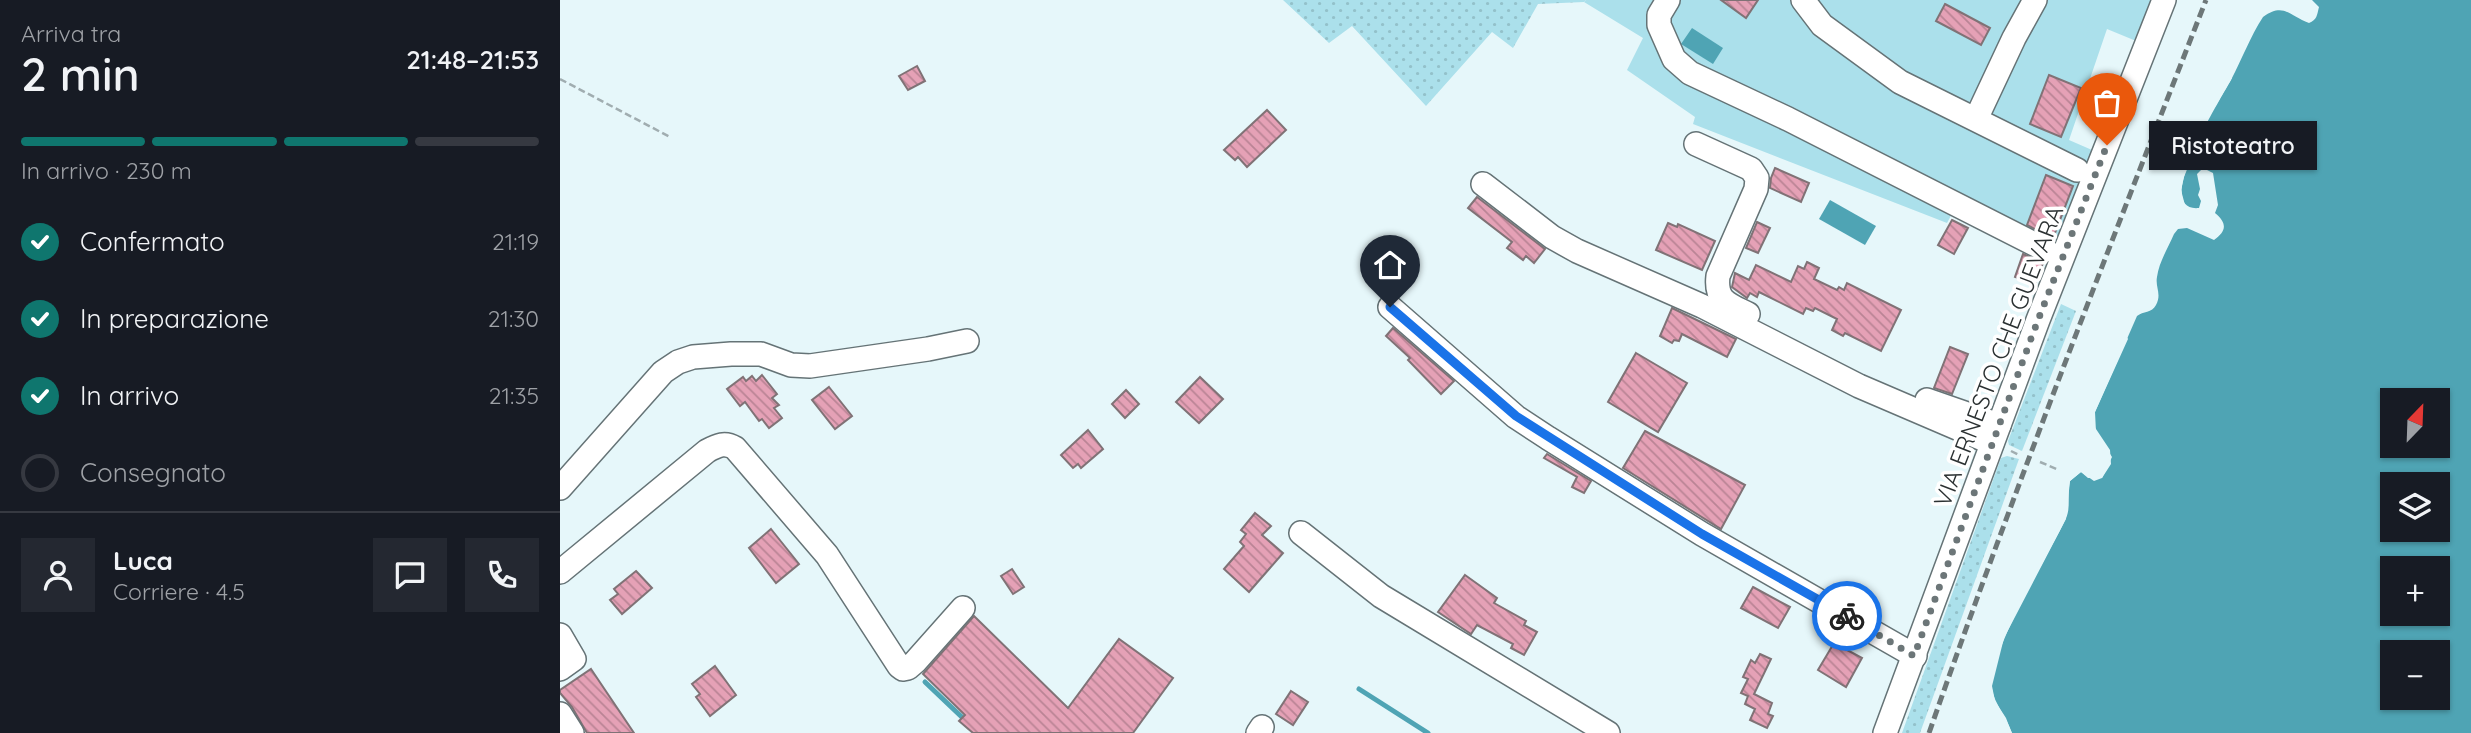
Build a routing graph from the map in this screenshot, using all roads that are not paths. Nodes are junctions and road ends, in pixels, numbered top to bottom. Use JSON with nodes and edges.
{"nodes":[{"id":1,"x":1668,"y":0,"type":"edge"},
{"id":2,"x":1803,"y":0,"type":"edge"},
{"id":3,"x":2035,"y":0,"type":"edge"},
{"id":4,"x":2164,"y":0,"type":"edge"},
{"id":5,"x":1976,"y":119,"type":"junction"},
{"id":6,"x":1696,"y":144,"type":"dead end"},
{"id":7,"x":2077,"y":170,"type":"dead end"},
{"id":8,"x":1483,"y":184,"type":"dead end"},
{"id":9,"x":2046,"y":250,"type":"dead end"},
{"id":10,"x":1390,"y":307,"type":"dead end"},
{"id":11,"x":967,"y":341,"type":"dead end"},
{"id":12,"x":1996,"y":434,"type":"junction"},
{"id":13,"x":560,"y":488,"type":"edge"},
{"id":14,"x":1301,"y":533,"type":"dead end"},
{"id":15,"x":560,"y":572,"type":"edge"},
{"id":16,"x":963,"y":608,"type":"dead end"},
{"id":17,"x":560,"y":635,"type":"edge"},
{"id":18,"x":1914,"y":656,"type":"junction"},
{"id":19,"x":567,"y":664,"type":"edge"},
{"id":20,"x":560,"y":714,"type":"edge"},
{"id":21,"x":572,"y":733,"type":"edge"},
{"id":22,"x":1608,"y":733,"type":"edge"},
{"id":23,"x":1885,"y":733,"type":"edge"}],
"edges":[{"from":1,"to":9,"type":"street"},
{"from":2,"to":5,"type":"street"},
{"from":3,"to":5,"type":"street"},
{"from":4,"to":12,"type":"street","name":"VIA ERNESTO CHE GUEVARA"},
{"from":5,"to":7,"type":"street"},
{"from":6,"to":12,"type":"street"},
{"from":8,"to":12,"type":"street"},
{"from":10,"to":18,"type":"street"},
{"from":11,"to":13,"type":"street"},
{"from":12,"to":18,"type":"street","name":"VIA ERNESTO CHE GUEVARA"},
{"from":14,"to":22,"type":"street"},
{"from":15,"to":16,"type":"street"},
{"from":17,"to":19,"type":"street"},
{"from":18,"to":23,"type":"street","name":"VIA ERNESTO CHE GUEVARA"},
{"from":20,"to":21,"type":"street"}]}
